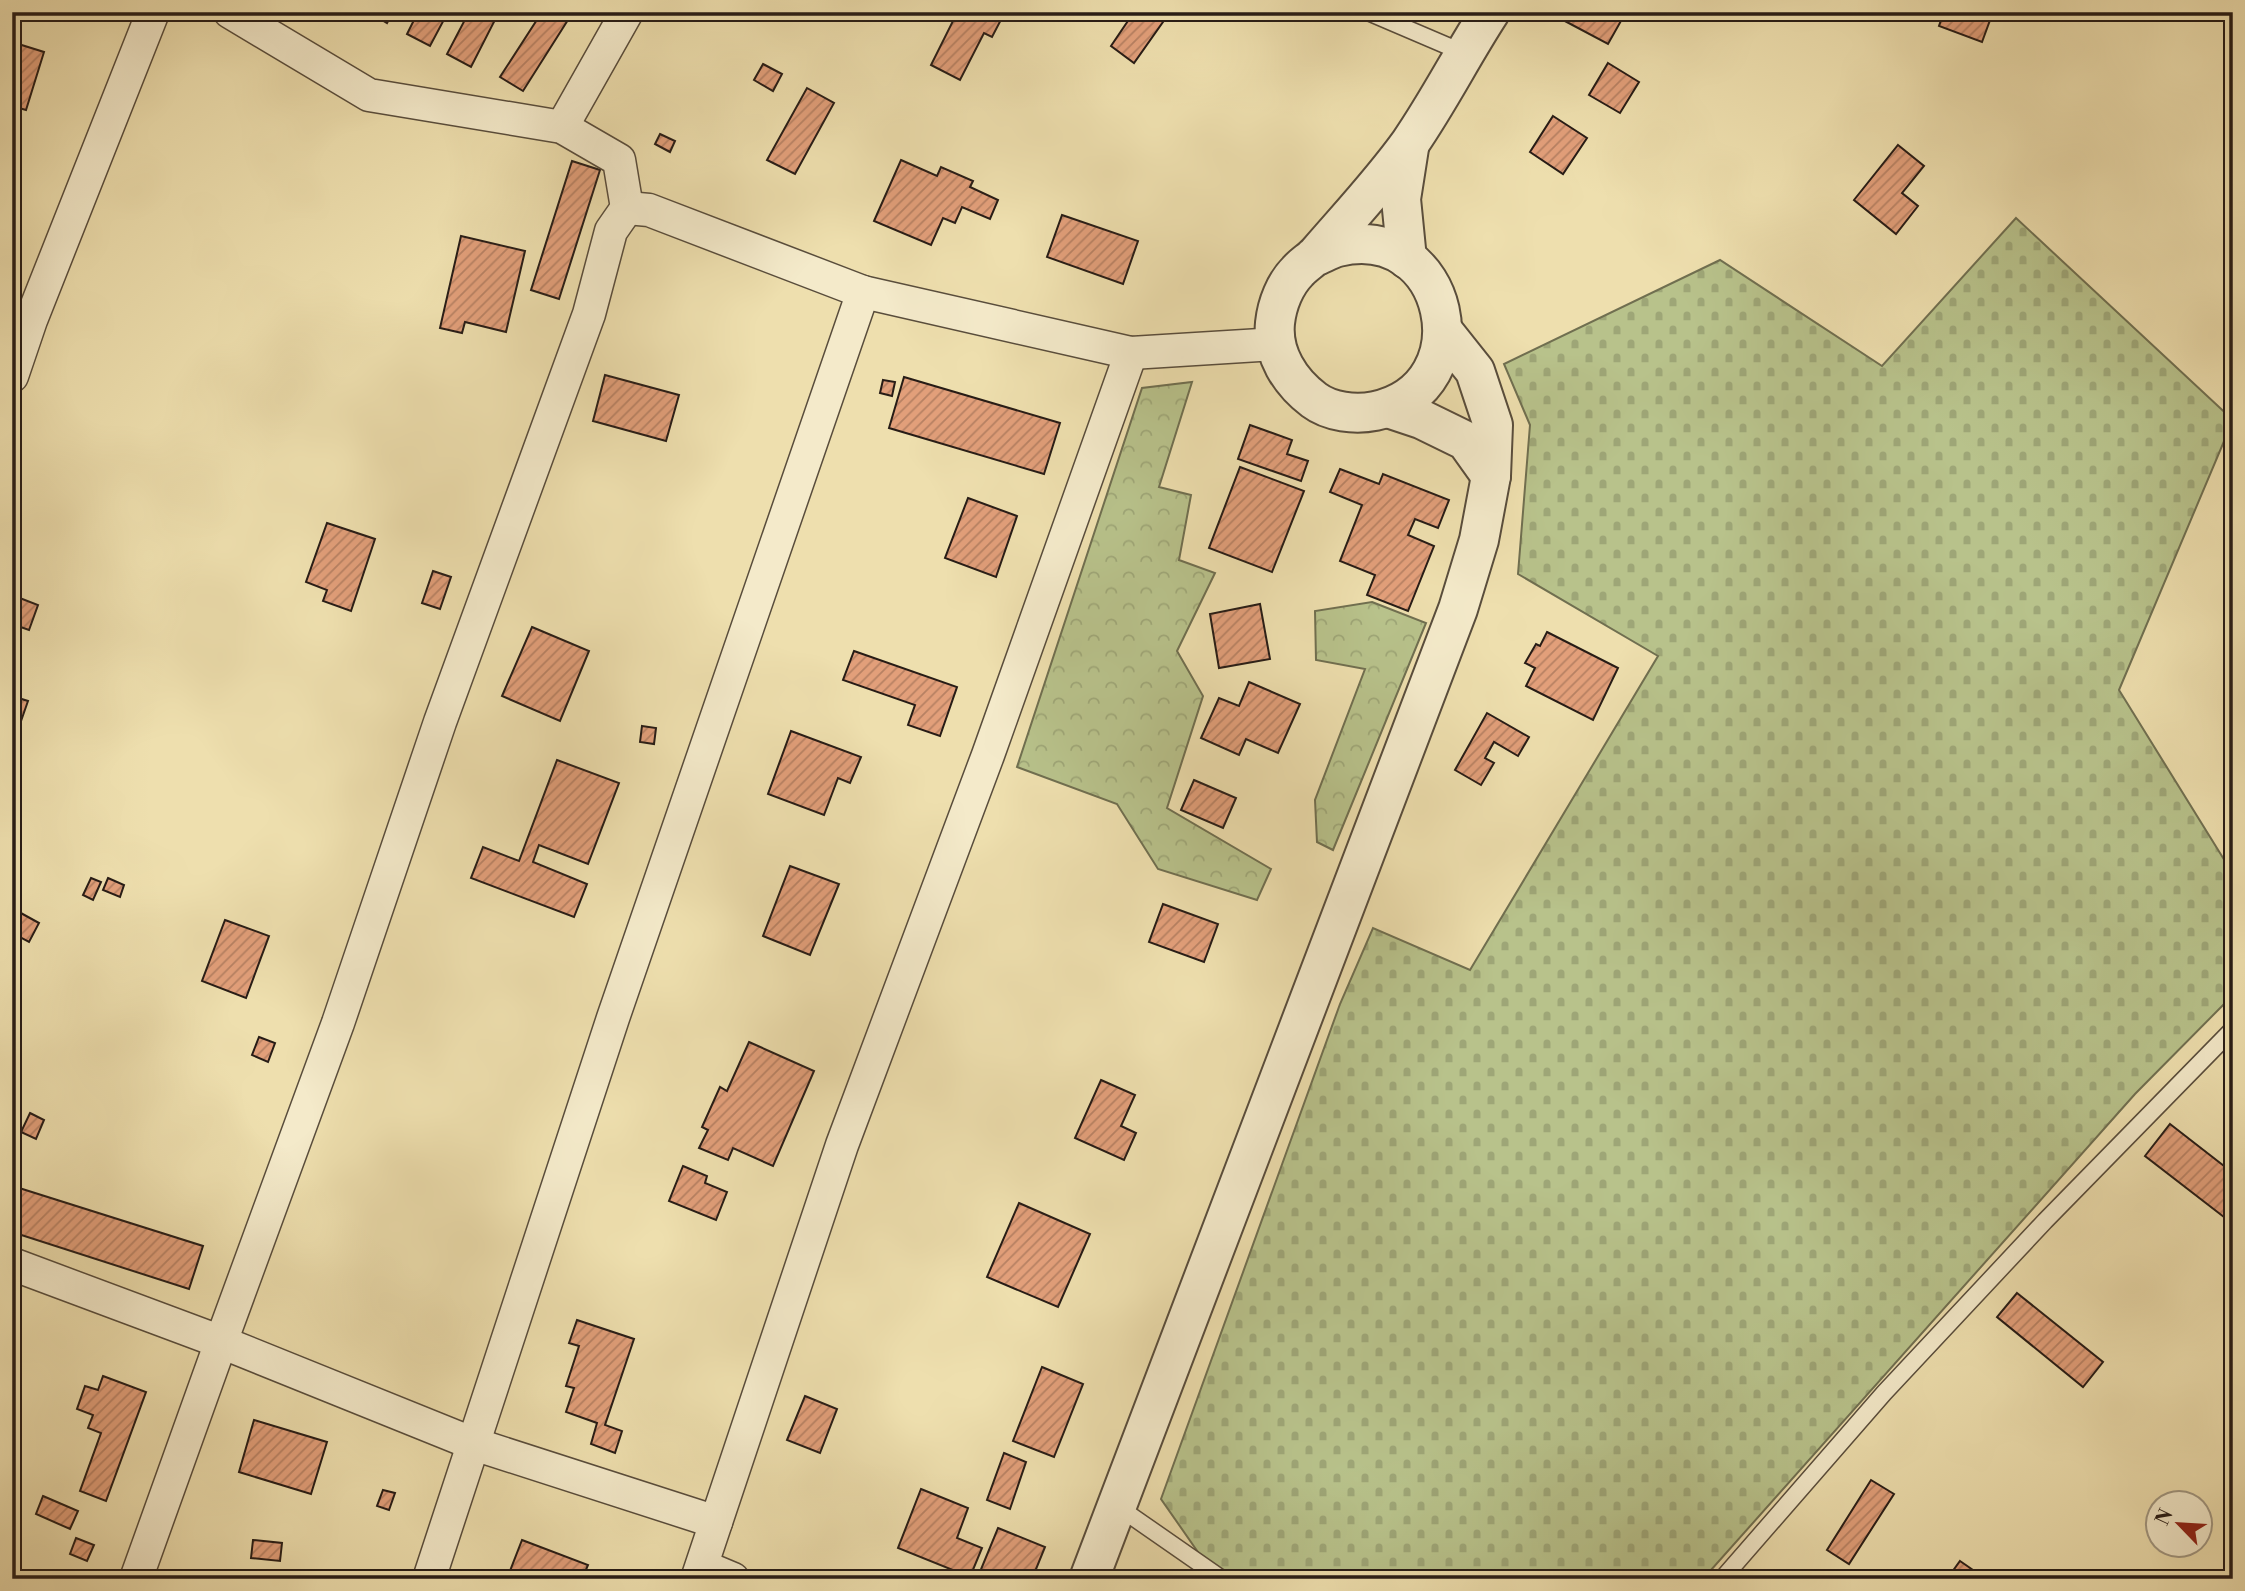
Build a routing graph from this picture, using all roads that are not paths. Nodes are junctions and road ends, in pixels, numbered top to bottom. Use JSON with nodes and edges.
{"nodes":[{"id":1,"x":153,"y":12,"type":"edge"},
{"id":2,"x":230,"y":12,"type":"edge"},
{"id":3,"x":626,"y":12,"type":"edge"},
{"id":4,"x":1368,"y":12,"type":"edge"},
{"id":5,"x":1490,"y":12,"type":"edge"},
{"id":6,"x":1464,"y":53,"type":"junction"},
{"id":7,"x":562,"y":127,"type":"junction"},
{"id":8,"x":1410,"y":143,"type":"junction"},
{"id":9,"x":627,"y":208,"type":"junction"},
{"id":10,"x":1314,"y":257,"type":"junction"},
{"id":11,"x":1407,"y":259,"type":"junction"},
{"id":12,"x":863,"y":292,"type":"junction"},
{"id":13,"x":21,"y":318,"type":"edge"},
{"id":14,"x":1444,"y":332,"type":"junction"},
{"id":15,"x":1276,"y":344,"type":"junction"},
{"id":16,"x":1131,"y":353,"type":"junction"},
{"id":17,"x":12,"y":376,"type":"edge"},
{"id":18,"x":1388,"y":408,"type":"junction"},
{"id":19,"x":1491,"y":476,"type":"junction"},
{"id":20,"x":2233,"y":1029,"type":"edge"},
{"id":21,"x":12,"y":1264,"type":"edge"},
{"id":22,"x":221,"y":1342,"type":"junction"},
{"id":23,"x":474,"y":1444,"type":"junction"},
{"id":24,"x":1116,"y":1506,"type":"junction"},
{"id":25,"x":716,"y":1522,"type":"junction"},
{"id":26,"x":700,"y":1572,"type":"edge"},
{"id":27,"x":136,"y":1579,"type":"edge"},
{"id":28,"x":429,"y":1579,"type":"edge"},
{"id":29,"x":733,"y":1579,"type":"edge"},
{"id":30,"x":1089,"y":1579,"type":"edge"},
{"id":31,"x":1222,"y":1579,"type":"edge"},
{"id":32,"x":1722,"y":1579,"type":"edge"}],
"edges":[{"from":1,"to":13,"type":"street"},
{"from":2,"to":7,"type":"street"},
{"from":3,"to":7,"type":"street"},
{"from":4,"to":6,"type":"lane"},
{"from":5,"to":6,"type":"street"},
{"from":6,"to":8,"type":"street"},
{"from":7,"to":9,"type":"street"},
{"from":8,"to":10,"type":"street"},
{"from":8,"to":11,"type":"street"},
{"from":9,"to":12,"type":"street"},
{"from":9,"to":22,"type":"street"},
{"from":10,"to":11,"type":"street"},
{"from":10,"to":15,"type":"street"},
{"from":11,"to":14,"type":"street"},
{"from":12,"to":16,"type":"street"},
{"from":12,"to":23,"type":"street"},
{"from":13,"to":17,"type":"street"},
{"from":14,"to":18,"type":"street"},
{"from":14,"to":19,"type":"street"},
{"from":15,"to":16,"type":"street"},
{"from":15,"to":18,"type":"street"},
{"from":16,"to":25,"type":"street"},
{"from":18,"to":19,"type":"street"},
{"from":19,"to":24,"type":"street"},
{"from":20,"to":32,"type":"lane"},
{"from":21,"to":22,"type":"street"},
{"from":22,"to":23,"type":"street"},
{"from":22,"to":27,"type":"street"},
{"from":23,"to":25,"type":"street"},
{"from":23,"to":28,"type":"street"},
{"from":24,"to":30,"type":"street"},
{"from":24,"to":31,"type":"lane"},
{"from":25,"to":26,"type":"street"},
{"from":26,"to":29,"type":"street"}]}
